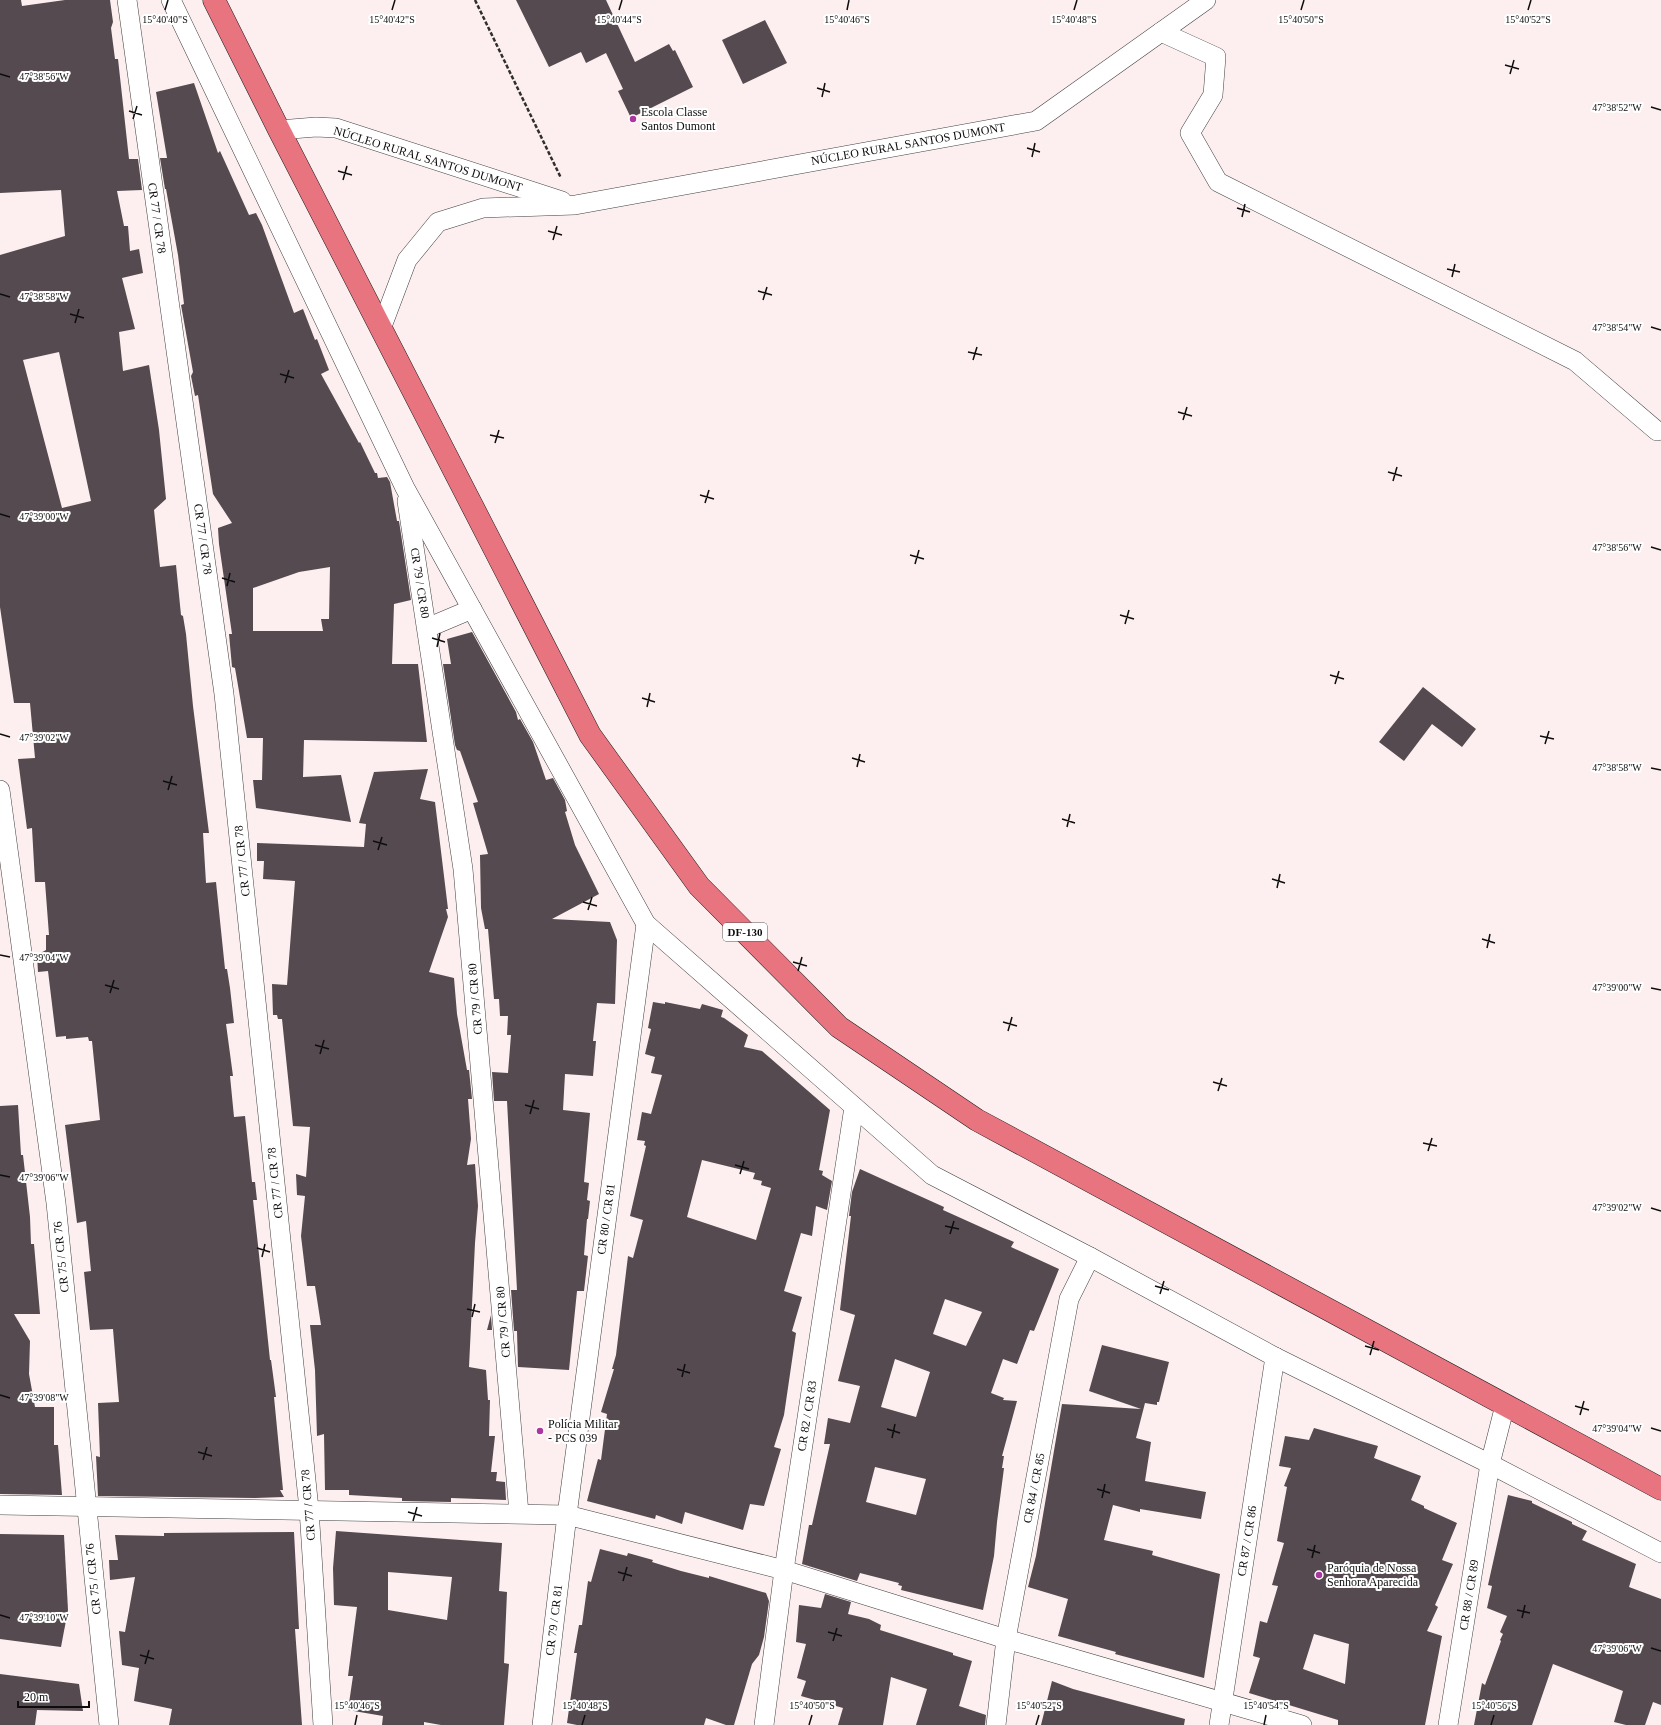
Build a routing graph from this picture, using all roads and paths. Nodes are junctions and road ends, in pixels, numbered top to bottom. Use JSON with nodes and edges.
{"nodes":[{"id":1,"x":127,"y":0,"type":"edge"},
{"id":2,"x":171,"y":0,"type":"edge"},
{"id":3,"x":214,"y":0,"type":"edge"},
{"id":4,"x":475,"y":0,"type":"edge"},
{"id":5,"x":1206,"y":0,"type":"edge"},
{"id":6,"x":1161,"y":32,"type":"junction"},
{"id":7,"x":279,"y":130,"type":"junction"},
{"id":8,"x":575,"y":205,"type":"junction"},
{"id":9,"x":381,"y":329,"type":"junction"},
{"id":10,"x":1657,"y":431,"type":"dead end"},
{"id":11,"x":405,"y":488,"type":"junction"},
{"id":12,"x":472,"y":609,"type":"junction"},
{"id":13,"x":426,"y":628,"type":"junction"},
{"id":14,"x":0,"y":790,"type":"edge"},
{"id":15,"x":646,"y":924,"type":"junction"},
{"id":16,"x":854,"y":1107,"type":"junction"},
{"id":17,"x":1090,"y":1257,"type":"junction"},
{"id":18,"x":1274,"y":1357,"type":"junction"},
{"id":19,"x":1505,"y":1405,"type":"junction"},
{"id":20,"x":1490,"y":1464,"type":"junction"},
{"id":21,"x":1661,"y":1489,"type":"edge"},
{"id":22,"x":0,"y":1506,"type":"edge"},
{"id":23,"x":86,"y":1508,"type":"junction"},
{"id":24,"x":309,"y":1510,"type":"junction"},
{"id":25,"x":519,"y":1513,"type":"junction"},
{"id":26,"x":567,"y":1515,"type":"junction"},
{"id":27,"x":1661,"y":1553,"type":"edge"},
{"id":28,"x":784,"y":1570,"type":"junction"},
{"id":29,"x":1006,"y":1639,"type":"junction"},
{"id":30,"x":1222,"y":1702,"type":"junction"},
{"id":31,"x":108,"y":1725,"type":"edge"},
{"id":32,"x":323,"y":1725,"type":"edge"},
{"id":33,"x":542,"y":1725,"type":"edge"},
{"id":34,"x":764,"y":1725,"type":"edge"},
{"id":35,"x":996,"y":1725,"type":"edge"},
{"id":36,"x":1219,"y":1725,"type":"edge"},
{"id":37,"x":1302,"y":1725,"type":"edge"},
{"id":38,"x":1448,"y":1725,"type":"edge"}],
"edges":[{"from":1,"to":24,"type":"street","name":"CR 77 / CR 78"},
{"from":2,"to":11,"type":"street"},
{"from":3,"to":7,"type":"main road","number":"DF-130"},
{"from":4,"to":8,"type":"path"},
{"from":5,"to":6,"type":"street","name":"NÚCLEO RURAL SANTOS DUMONT"},
{"from":6,"to":8,"type":"street","name":"NÚCLEO RURAL SANTOS DUMONT"},
{"from":6,"to":10,"type":"street"},
{"from":7,"to":8,"type":"street","name":"NÚCLEO RURAL SANTOS DUMONT"},
{"from":7,"to":9,"type":"main road","number":"DF-130"},
{"from":8,"to":9,"type":"street","name":"NÚCLEO RURAL SANTOS DUMONT"},
{"from":9,"to":19,"type":"main road","number":"DF-130"},
{"from":11,"to":12,"type":"street"},
{"from":11,"to":13,"type":"street","name":"CR 79 / CR 80"},
{"from":12,"to":13,"type":"street"},
{"from":12,"to":15,"type":"street"},
{"from":13,"to":25,"type":"street","name":"CR 79 / CR 80"},
{"from":14,"to":23,"type":"street","name":"CR 75 / CR 76"},
{"from":15,"to":16,"type":"street"},
{"from":15,"to":26,"type":"street","name":"CR 80 / CR 81"},
{"from":16,"to":17,"type":"street"},
{"from":16,"to":28,"type":"street","name":"CR 82 / CR 83"},
{"from":17,"to":18,"type":"street"},
{"from":17,"to":29,"type":"street","name":"CR 84 / CR 85"},
{"from":18,"to":20,"type":"street"},
{"from":18,"to":30,"type":"street","name":"CR 87 / CR 86"},
{"from":19,"to":20,"type":"street","name":"CR 88 / CR 89"},
{"from":19,"to":21,"type":"main road","number":"DF-130"},
{"from":20,"to":27,"type":"street"},
{"from":20,"to":38,"type":"street","name":"CR 88 / CR 89"},
{"from":22,"to":23,"type":"street"},
{"from":23,"to":24,"type":"street"},
{"from":23,"to":31,"type":"street","name":"CR 75 / CR 76"},
{"from":24,"to":25,"type":"street"},
{"from":24,"to":32,"type":"street","name":"CR 77 / CR 78"},
{"from":25,"to":26,"type":"street"},
{"from":26,"to":28,"type":"street"},
{"from":26,"to":33,"type":"street","name":"CR 79 / CR 81"},
{"from":28,"to":29,"type":"street"},
{"from":28,"to":34,"type":"street","name":"CR 82 / CR 83"},
{"from":29,"to":30,"type":"street"},
{"from":29,"to":35,"type":"street","name":"CR 84 / CR 85"},
{"from":30,"to":36,"type":"street","name":"CR 87 / CR 86"},
{"from":30,"to":37,"type":"street"}]}
